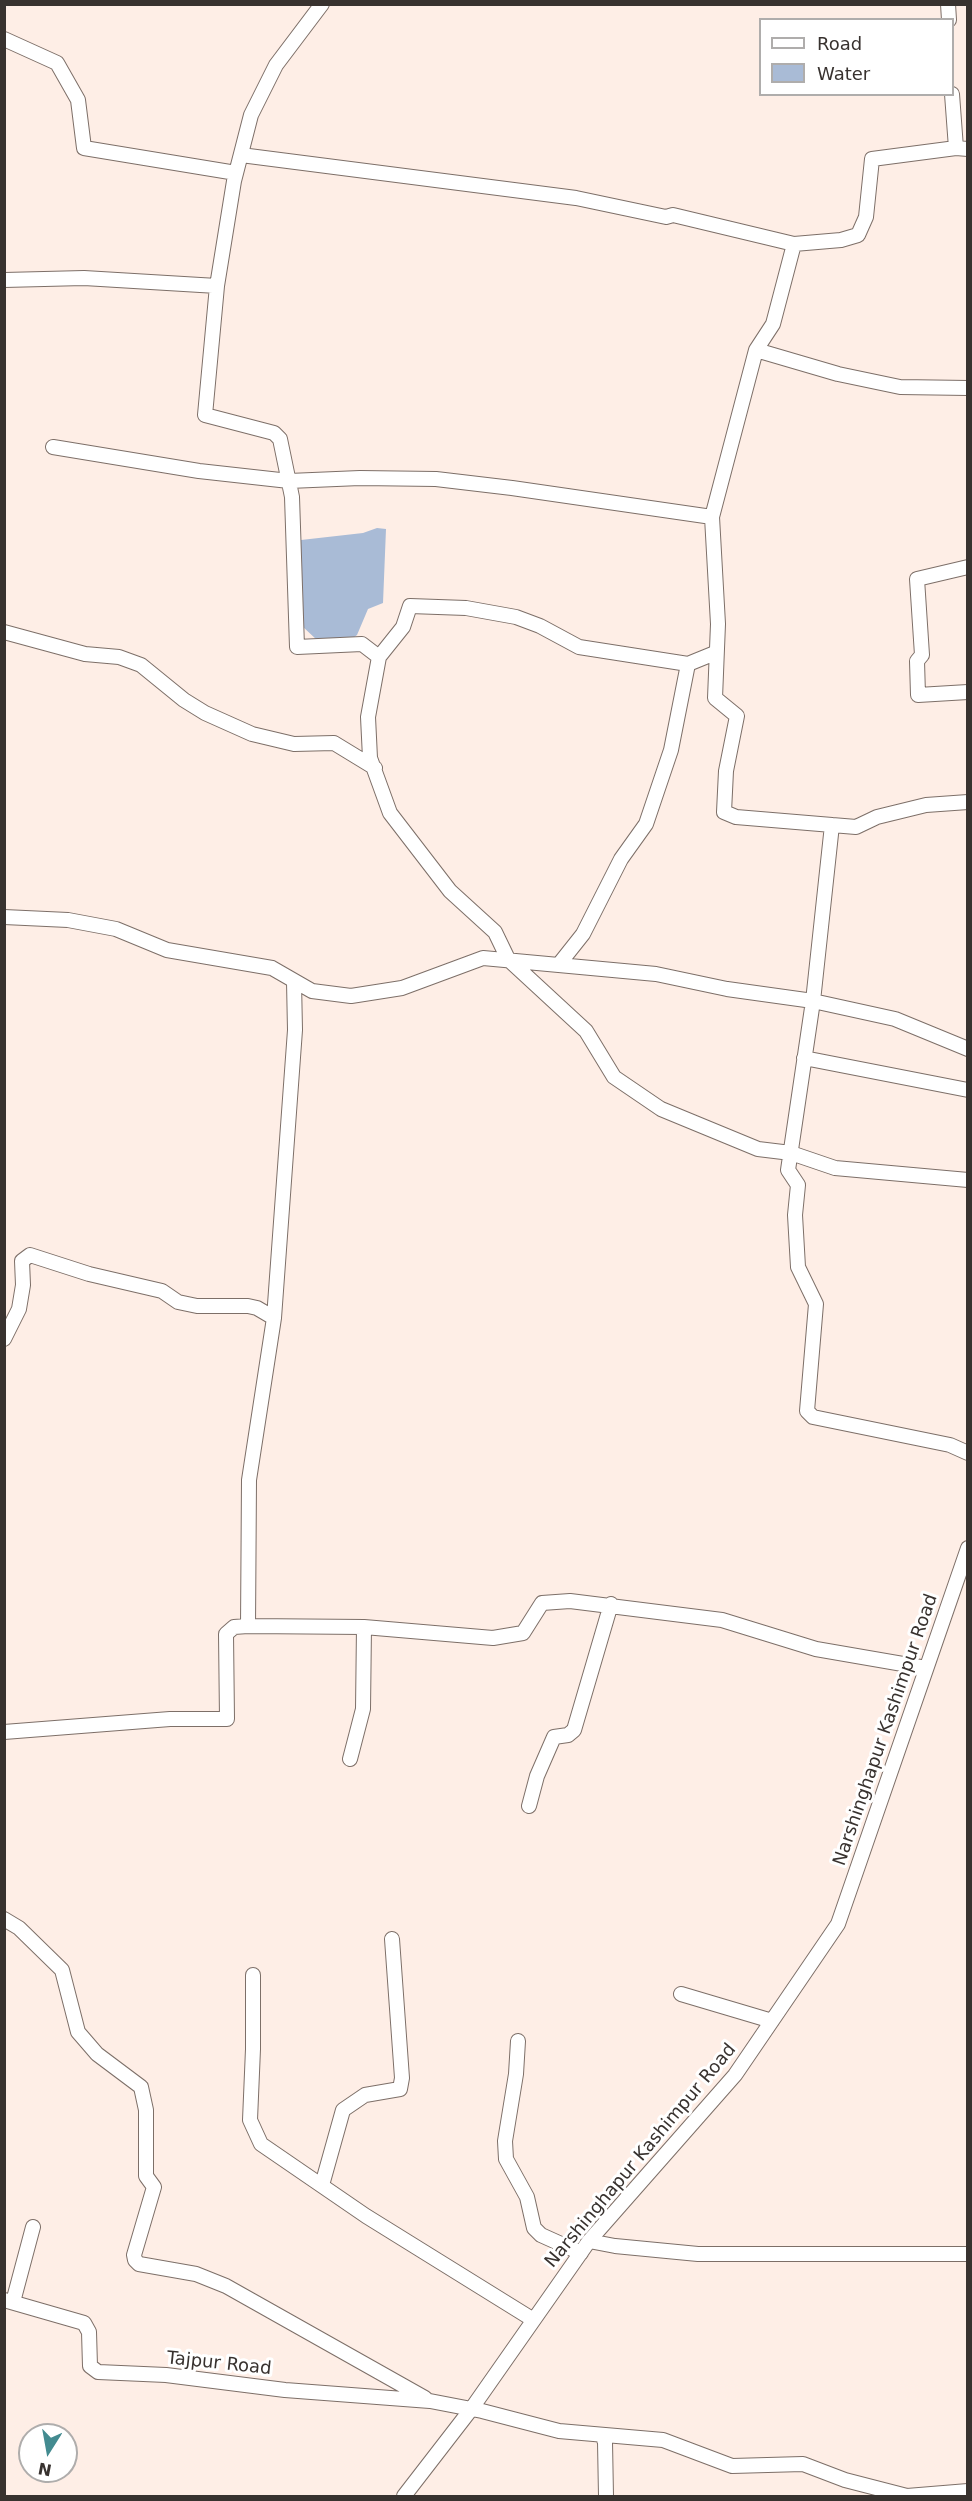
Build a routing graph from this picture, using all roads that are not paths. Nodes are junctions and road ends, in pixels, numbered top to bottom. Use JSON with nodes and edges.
{"nodes":[{"id":1,"x":322,"y":4,"type":"edge"},
{"id":2,"x":4,"y":39,"type":"edge"},
{"id":3,"x":952,"y":96,"type":"edge"},
{"id":4,"x":962,"y":148,"type":"edge"},
{"id":5,"x":241,"y":155,"type":"junction"},
{"id":6,"x":236,"y":173,"type":"junction"},
{"id":7,"x":794,"y":244,"type":"junction"},
{"id":8,"x":4,"y":280,"type":"edge"},
{"id":9,"x":217,"y":286,"type":"junction"},
{"id":10,"x":756,"y":350,"type":"junction"},
{"id":11,"x":968,"y":388,"type":"edge"},
{"id":12,"x":53,"y":447,"type":"dead end"},
{"id":13,"x":289,"y":481,"type":"junction"},
{"id":14,"x":712,"y":518,"type":"junction"},
{"id":15,"x":968,"y":567,"type":"edge"},
{"id":16,"x":4,"y":632,"type":"edge"},
{"id":17,"x":715,"y":653,"type":"junction"},
{"id":18,"x":379,"y":657,"type":"junction"},
{"id":19,"x":688,"y":664,"type":"junction"},
{"id":20,"x":968,"y":692,"type":"edge"},
{"id":21,"x":375,"y":768,"type":"junction"},
{"id":22,"x":968,"y":802,"type":"edge"},
{"id":23,"x":832,"y":825,"type":"junction"},
{"id":24,"x":4,"y":917,"type":"edge"},
{"id":25,"x":508,"y":959,"type":"junction"},
{"id":26,"x":560,"y":963,"type":"junction"},
{"id":27,"x":294,"y":982,"type":"junction"},
{"id":28,"x":813,"y":1001,"type":"junction"},
{"id":29,"x":968,"y":1049,"type":"edge"},
{"id":30,"x":804,"y":1058,"type":"junction"},
{"id":31,"x":968,"y":1090,"type":"edge"},
{"id":32,"x":791,"y":1153,"type":"junction"},
{"id":33,"x":968,"y":1180,"type":"edge"},
{"id":34,"x":274,"y":1318,"type":"junction"},
{"id":35,"x":4,"y":1339,"type":"edge"},
{"id":36,"x":968,"y":1453,"type":"edge"},
{"id":37,"x":968,"y":1548,"type":"edge"},
{"id":38,"x":611,"y":1604,"type":"junction"},
{"id":39,"x":248,"y":1626,"type":"junction"},
{"id":40,"x":364,"y":1628,"type":"junction"},
{"id":41,"x":926,"y":1668,"type":"junction"},
{"id":42,"x":4,"y":1732,"type":"edge"},
{"id":43,"x":350,"y":1760,"type":"dead end"},
{"id":44,"x":529,"y":1806,"type":"dead end"},
{"id":45,"x":4,"y":1919,"type":"edge"},
{"id":46,"x":392,"y":1939,"type":"dead end"},
{"id":47,"x":253,"y":1976,"type":"dead end"},
{"id":48,"x":681,"y":1994,"type":"dead end"},
{"id":49,"x":772,"y":2021,"type":"junction"},
{"id":50,"x":518,"y":2041,"type":"dead end"},
{"id":51,"x":322,"y":2185,"type":"junction"},
{"id":52,"x":33,"y":2227,"type":"dead end"},
{"id":53,"x":589,"y":2241,"type":"junction"},
{"id":54,"x":581,"y":2253,"type":"junction"},
{"id":55,"x":968,"y":2254,"type":"edge"},
{"id":56,"x":9,"y":2301,"type":"edge"},
{"id":57,"x":532,"y":2319,"type":"junction"},
{"id":58,"x":430,"y":2401,"type":"junction"},
{"id":59,"x":472,"y":2408,"type":"junction"},
{"id":60,"x":602,"y":2435,"type":"junction"},
{"id":61,"x":968,"y":2491,"type":"edge"},
{"id":62,"x":404,"y":2496,"type":"edge"},
{"id":63,"x":606,"y":2496,"type":"edge"}],
"edges":[{"from":1,"to":5,"type":"street"},
{"from":2,"to":6,"type":"street"},
{"from":3,"to":4,"type":"street"},
{"from":4,"to":7,"type":"street"},
{"from":5,"to":6,"type":"street"},
{"from":5,"to":7,"type":"street"},
{"from":6,"to":9,"type":"street"},
{"from":7,"to":10,"type":"street"},
{"from":8,"to":9,"type":"street"},
{"from":9,"to":13,"type":"street"},
{"from":10,"to":11,"type":"street"},
{"from":10,"to":14,"type":"street"},
{"from":12,"to":13,"type":"street"},
{"from":13,"to":14,"type":"street"},
{"from":13,"to":18,"type":"street"},
{"from":14,"to":17,"type":"street"},
{"from":15,"to":20,"type":"street"},
{"from":16,"to":21,"type":"street"},
{"from":17,"to":19,"type":"street"},
{"from":17,"to":23,"type":"street"},
{"from":18,"to":19,"type":"street"},
{"from":18,"to":21,"type":"street"},
{"from":19,"to":26,"type":"street"},
{"from":21,"to":25,"type":"street"},
{"from":22,"to":23,"type":"street"},
{"from":23,"to":28,"type":"street"},
{"from":24,"to":27,"type":"street"},
{"from":25,"to":26,"type":"street"},
{"from":25,"to":27,"type":"street"},
{"from":25,"to":32,"type":"street"},
{"from":26,"to":28,"type":"street"},
{"from":27,"to":34,"type":"street"},
{"from":28,"to":29,"type":"street"},
{"from":28,"to":30,"type":"street"},
{"from":30,"to":31,"type":"street"},
{"from":30,"to":32,"type":"street"},
{"from":32,"to":33,"type":"street"},
{"from":32,"to":36,"type":"street"},
{"from":34,"to":35,"type":"street"},
{"from":34,"to":39,"type":"street"},
{"from":37,"to":41,"type":"street","name":"Narshinghapur Kashimpur Road"},
{"from":38,"to":40,"type":"street"},
{"from":38,"to":41,"type":"street"},
{"from":38,"to":44,"type":"street"},
{"from":39,"to":40,"type":"street"},
{"from":39,"to":42,"type":"street"},
{"from":40,"to":43,"type":"street"},
{"from":41,"to":49,"type":"street","name":"Narshinghapur Kashimpur Road"},
{"from":45,"to":58,"type":"street"},
{"from":46,"to":51,"type":"street"},
{"from":47,"to":51,"type":"street"},
{"from":48,"to":49,"type":"street"},
{"from":49,"to":53,"type":"street","name":"Narshinghapur Kashimpur Road"},
{"from":50,"to":54,"type":"street"},
{"from":51,"to":57,"type":"street"},
{"from":52,"to":56,"type":"street"},
{"from":53,"to":54,"type":"street","name":"Narshinghapur Kashimpur Road"},
{"from":53,"to":55,"type":"street"},
{"from":54,"to":57,"type":"street","name":"Narshinghapur Kashimpur Road"},
{"from":56,"to":58,"type":"street","name":"Tajpur Road"},
{"from":57,"to":59,"type":"street","name":"Narshinghapur Kashimpur Road"},
{"from":58,"to":59,"type":"street","name":"Tajpur Road"},
{"from":59,"to":60,"type":"street","name":"Tajpur Road"},
{"from":59,"to":62,"type":"street","name":"Narshinghapur Kashimpur Road"},
{"from":60,"to":61,"type":"street","name":"Tajpur Road"},
{"from":60,"to":63,"type":"street"}]}
